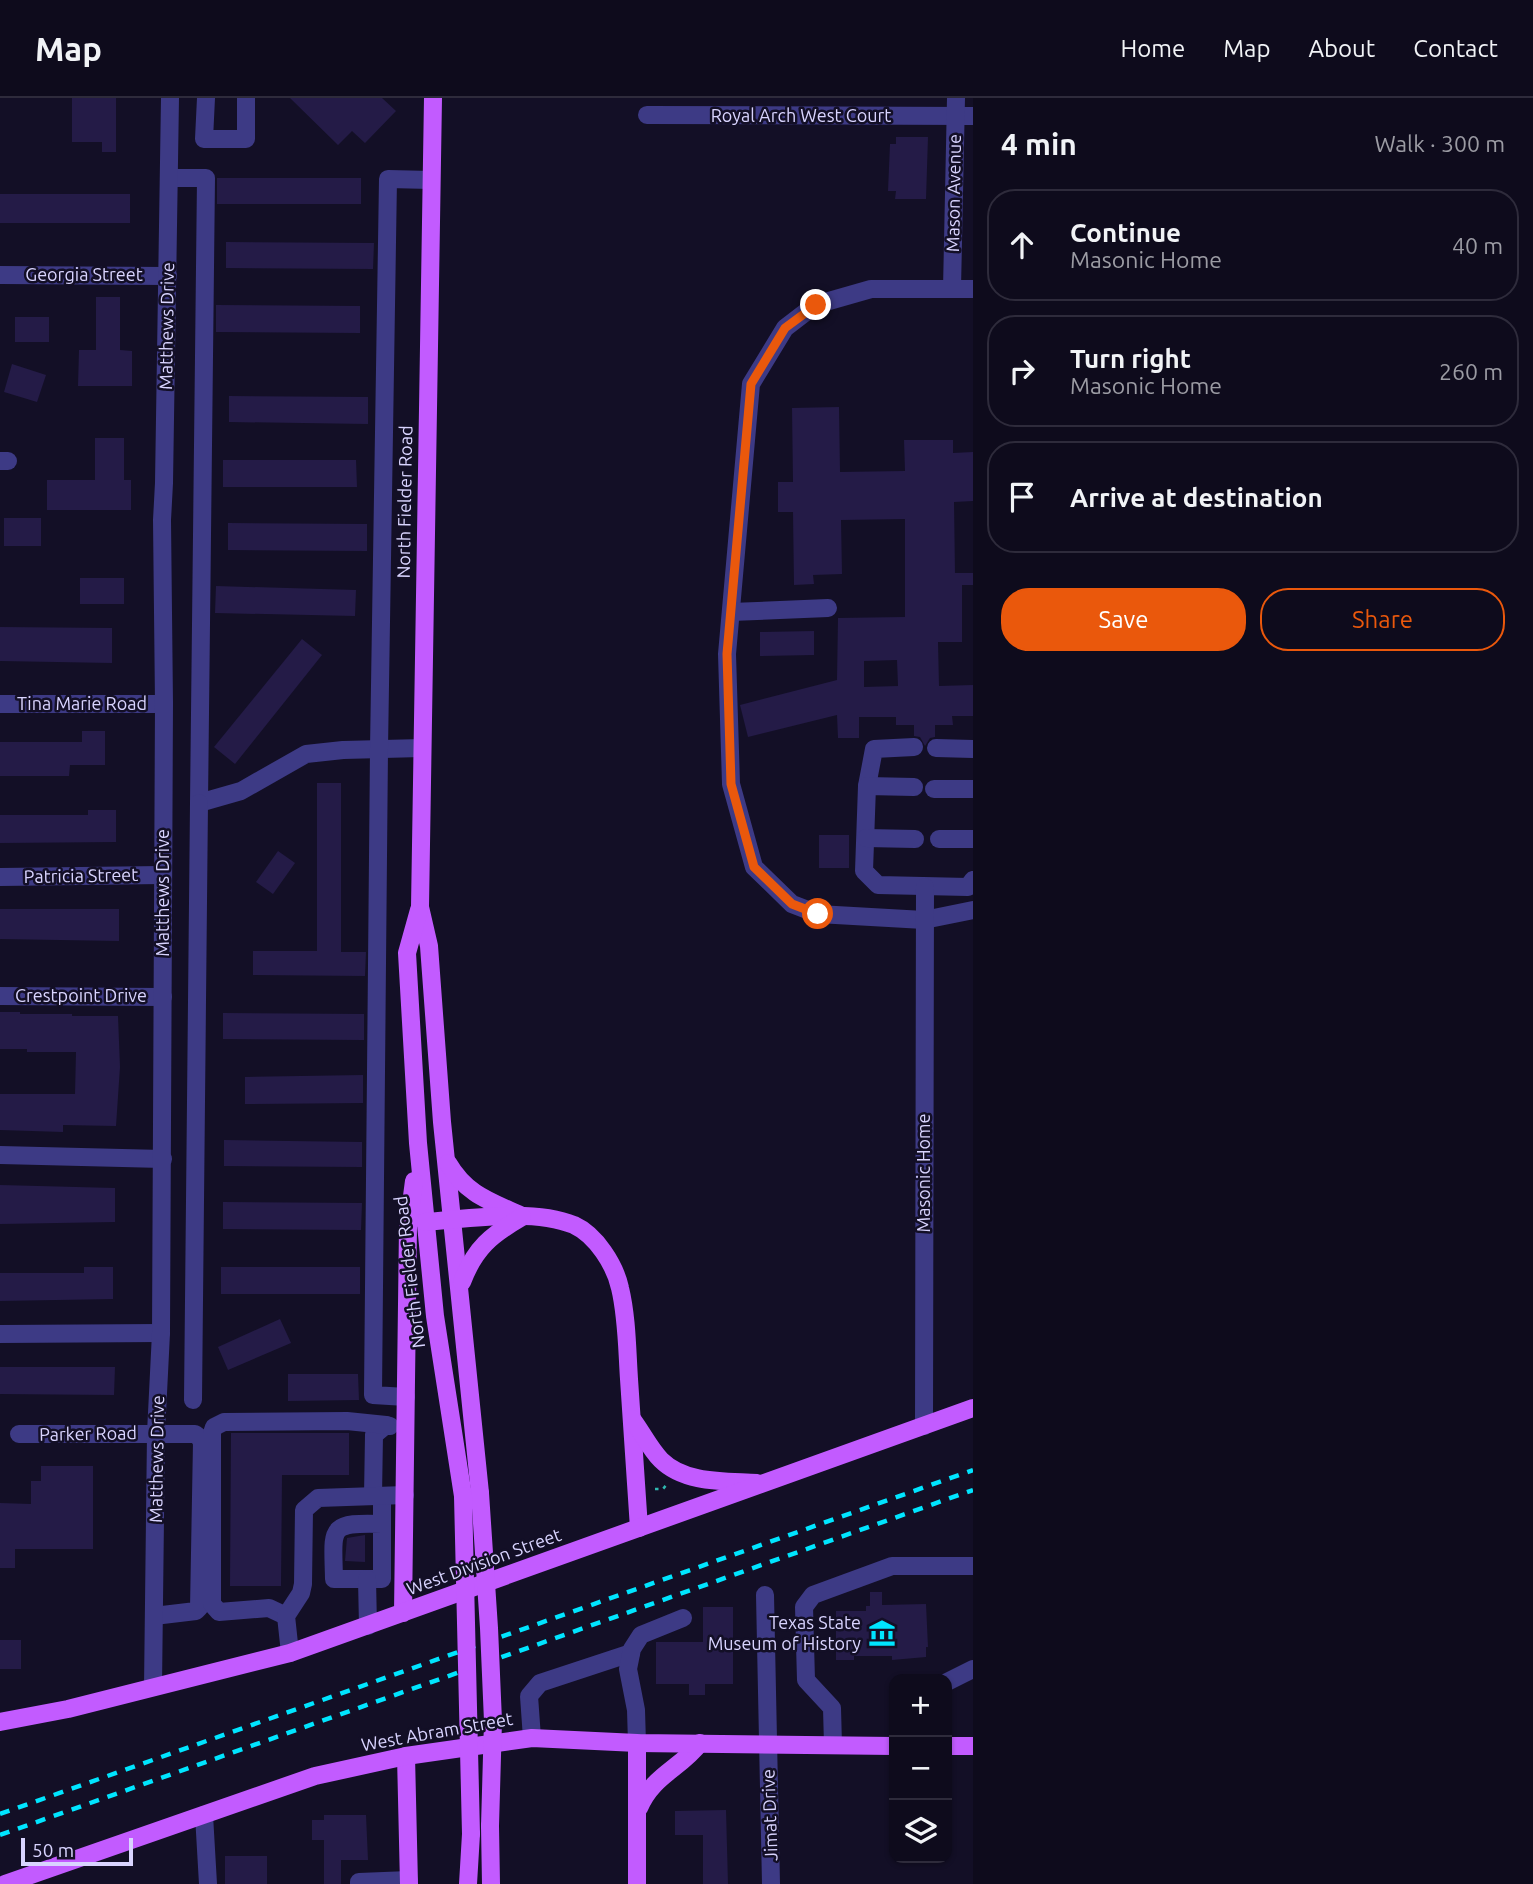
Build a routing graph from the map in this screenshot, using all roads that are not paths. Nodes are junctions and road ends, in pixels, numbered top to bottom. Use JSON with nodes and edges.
{"nodes":[{"id":1,"x":170,"y":98,"type":"edge"},
{"id":2,"x":206,"y":98,"type":"edge"},
{"id":3,"x":246,"y":98,"type":"edge"},
{"id":4,"x":433,"y":98,"type":"edge"},
{"id":5,"x":961,"y":110,"type":"edge"},
{"id":6,"x":647,"y":115,"type":"dead end"},
{"id":7,"x":169,"y":178,"type":"junction"},
{"id":8,"x":431,"y":180,"type":"junction"},
{"id":9,"x":0,"y":275,"type":"edge"},
{"id":10,"x":168,"y":276,"type":"junction"},
{"id":11,"x":952,"y":289,"type":"junction"},
{"id":12,"x":973,"y":289,"type":"edge"},
{"id":13,"x":828,"y":608,"type":"dead end"},
{"id":14,"x":731,"y":612,"type":"junction"},
{"id":15,"x":0,"y":704,"type":"edge"},
{"id":16,"x":164,"y":704,"type":"junction"},
{"id":17,"x":914,"y":747,"type":"dead end"},
{"id":18,"x":422,"y":748,"type":"junction"},
{"id":19,"x":936,"y":748,"type":"dead end"},
{"id":20,"x":379,"y":749,"type":"junction"},
{"id":21,"x":973,"y":749,"type":"edge"},
{"id":22,"x":867,"y":786,"type":"junction"},
{"id":23,"x":914,"y":788,"type":"dead end"},
{"id":24,"x":934,"y":789,"type":"dead end"},
{"id":25,"x":973,"y":789,"type":"edge"},
{"id":26,"x":199,"y":803,"type":"junction"},
{"id":27,"x":866,"y":838,"type":"junction"},
{"id":28,"x":915,"y":839,"type":"dead end"},
{"id":29,"x":939,"y":839,"type":"dead end"},
{"id":30,"x":973,"y":839,"type":"edge"},
{"id":31,"x":162,"y":875,"type":"junction"},
{"id":32,"x":0,"y":877,"type":"edge"},
{"id":33,"x":973,"y":880,"type":"edge"},
{"id":34,"x":925,"y":887,"type":"junction"},
{"id":35,"x":420,"y":907,"type":"junction"},
{"id":36,"x":973,"y":910,"type":"edge"},
{"id":37,"x":925,"y":920,"type":"junction"},
{"id":38,"x":0,"y":996,"type":"edge"},
{"id":39,"x":163,"y":996,"type":"junction"},
{"id":40,"x":418,"y":1143,"type":"junction"},
{"id":41,"x":0,"y":1155,"type":"edge"},
{"id":42,"x":163,"y":1158,"type":"junction"},
{"id":43,"x":445,"y":1158,"type":"junction"},
{"id":44,"x":523,"y":1216,"type":"junction"},
{"id":45,"x":454,"y":1220,"type":"junction"},
{"id":46,"x":425,"y":1222,"type":"junction"},
{"id":47,"x":459,"y":1289,"type":"junction"},
{"id":48,"x":161,"y":1333,"type":"junction"},
{"id":49,"x":0,"y":1334,"type":"edge"},
{"id":50,"x":406,"y":1397,"type":"junction"},
{"id":51,"x":193,"y":1400,"type":"dead end"},
{"id":52,"x":973,"y":1408,"type":"edge"},
{"id":53,"x":632,"y":1419,"type":"junction"},
{"id":54,"x":386,"y":1425,"type":"junction"},
{"id":55,"x":924,"y":1426,"type":"junction"},
{"id":56,"x":406,"y":1428,"type":"junction"},
{"id":57,"x":156,"y":1433,"type":"junction"},
{"id":58,"x":19,"y":1434,"type":"dead end"},
{"id":59,"x":764,"y":1484,"type":"junction"},
{"id":60,"x":405,"y":1495,"type":"junction"},
{"id":61,"x":472,"y":1495,"type":"junction"},
{"id":62,"x":378,"y":1496,"type":"junction"},
{"id":63,"x":639,"y":1528,"type":"junction"},
{"id":64,"x":382,"y":1532,"type":"junction"},
{"id":65,"x":404,"y":1541,"type":"junction"},
{"id":66,"x":973,"y":1566,"type":"edge"},
{"id":67,"x":367,"y":1579,"type":"junction"},
{"id":68,"x":765,"y":1595,"type":"dead end"},
{"id":69,"x":404,"y":1613,"type":"junction"},
{"id":70,"x":154,"y":1616,"type":"junction"},
{"id":71,"x":286,"y":1616,"type":"junction"},
{"id":72,"x":683,"y":1618,"type":"dead end"},
{"id":73,"x":368,"y":1626,"type":"junction"},
{"id":74,"x":290,"y":1653,"type":"junction"},
{"id":75,"x":631,"y":1653,"type":"junction"},
{"id":76,"x":973,"y":1669,"type":"edge"},
{"id":77,"x":952,"y":1680,"type":"edge"},
{"id":78,"x":153,"y":1687,"type":"junction"},
{"id":79,"x":0,"y":1722,"type":"edge"},
{"id":80,"x":532,"y":1738,"type":"junction"},
{"id":81,"x":638,"y":1744,"type":"junction"},
{"id":82,"x":700,"y":1744,"type":"junction"},
{"id":83,"x":767,"y":1745,"type":"junction"},
{"id":84,"x":833,"y":1745,"type":"junction"},
{"id":85,"x":889,"y":1746,"type":"edge"},
{"id":86,"x":952,"y":1746,"type":"edge"},
{"id":87,"x":973,"y":1746,"type":"edge"},
{"id":88,"x":406,"y":1756,"type":"junction"},
{"id":89,"x":637,"y":1811,"type":"junction"},
{"id":90,"x":204,"y":1815,"type":"junction"},
{"id":91,"x":409,"y":1882,"type":"edge"},
{"id":92,"x":5,"y":1884,"type":"edge"},
{"id":93,"x":208,"y":1884,"type":"edge"},
{"id":94,"x":359,"y":1884,"type":"edge"},
{"id":95,"x":468,"y":1884,"type":"edge"},
{"id":96,"x":491,"y":1884,"type":"edge"},
{"id":97,"x":637,"y":1884,"type":"edge"},
{"id":98,"x":771,"y":1884,"type":"edge"}],
"edges":[{"from":1,"to":7,"type":"street","name":"Matthews Drive"},
{"from":2,"to":3,"type":"street"},
{"from":4,"to":8,"type":"main road","name":"North Fielder Road"},
{"from":5,"to":6,"type":"street","name":"Royal Arch West Court"},
{"from":5,"to":11,"type":"street","name":"Mason Avenue"},
{"from":7,"to":10,"type":"street","name":"Matthews Drive"},
{"from":7,"to":26,"type":"street"},
{"from":8,"to":18,"type":"main road","name":"North Fielder Road"},
{"from":8,"to":20,"type":"street"},
{"from":9,"to":10,"type":"street","name":"Georgia Street"},
{"from":10,"to":16,"type":"street","name":"Matthews Drive"},
{"from":11,"to":12,"type":"street"},
{"from":11,"to":14,"type":"street"},
{"from":13,"to":14,"type":"street"},
{"from":14,"to":37,"type":"street"},
{"from":15,"to":16,"type":"street","name":"Tina Marie Road"},
{"from":16,"to":31,"type":"street","name":"Matthews Drive"},
{"from":17,"to":22,"type":"street"},
{"from":18,"to":20,"type":"street"},
{"from":18,"to":35,"type":"main road","name":"North Fielder Road"},
{"from":19,"to":21,"type":"street"},
{"from":20,"to":26,"type":"street"},
{"from":20,"to":50,"type":"street"},
{"from":22,"to":23,"type":"street"},
{"from":22,"to":27,"type":"street"},
{"from":24,"to":25,"type":"street"},
{"from":26,"to":51,"type":"street"},
{"from":27,"to":28,"type":"street"},
{"from":27,"to":34,"type":"street"},
{"from":29,"to":30,"type":"street"},
{"from":31,"to":32,"type":"street","name":"Patricia Street"},
{"from":31,"to":39,"type":"street","name":"Matthews Drive"},
{"from":33,"to":34,"type":"street"},
{"from":34,"to":37,"type":"street","name":"Masonic Home"},
{"from":35,"to":40,"type":"main road","name":"North Fielder Road"},
{"from":35,"to":43,"type":"main road","name":"North Fielder Road"},
{"from":36,"to":37,"type":"street"},
{"from":37,"to":55,"type":"street","name":"Masonic Home"},
{"from":38,"to":39,"type":"street","name":"Crestpoint Drive"},
{"from":39,"to":42,"type":"street","name":"Matthews Drive"},
{"from":40,"to":46,"type":"main road","name":"North Fielder Road"},
{"from":40,"to":50,"type":"main road"},
{"from":41,"to":42,"type":"street"},
{"from":42,"to":48,"type":"street","name":"Matthews Drive"},
{"from":43,"to":44,"type":"main road"},
{"from":43,"to":45,"type":"main road","name":"North Fielder Road"},
{"from":44,"to":45,"type":"main road"},
{"from":44,"to":47,"type":"main road"},
{"from":44,"to":53,"type":"main road"},
{"from":45,"to":46,"type":"main road"},
{"from":45,"to":47,"type":"main road","name":"North Fielder Road"},
{"from":46,"to":61,"type":"main road","name":"North Fielder Road"},
{"from":47,"to":61,"type":"main road","name":"North Fielder Road"},
{"from":48,"to":49,"type":"street"},
{"from":48,"to":57,"type":"street","name":"Matthews Drive"},
{"from":50,"to":56,"type":"main road"},
{"from":52,"to":55,"type":"main road","name":"West Division Street"},
{"from":53,"to":59,"type":"main road"},
{"from":53,"to":63,"type":"main road"},
{"from":54,"to":56,"type":"street"},
{"from":54,"to":62,"type":"street"},
{"from":54,"to":71,"type":"street"},
{"from":55,"to":59,"type":"main road","name":"West Division Street"},
{"from":56,"to":60,"type":"main road"},
{"from":57,"to":58,"type":"street","name":"Parker Road"},
{"from":57,"to":70,"type":"street","name":"Matthews Drive"},
{"from":57,"to":70,"type":"street","name":"Parker Road"},
{"from":59,"to":63,"type":"main road","name":"West Division Street"},
{"from":60,"to":62,"type":"street"},
{"from":60,"to":65,"type":"main road"},
{"from":61,"to":95,"type":"main road","name":"North Fielder Road","bridge":true},
{"from":61,"to":96,"type":"main road","name":"North Fielder Road","bridge":true},
{"from":62,"to":64,"type":"street"},
{"from":62,"to":71,"type":"street"},
{"from":63,"to":69,"type":"main road","name":"West Division Street"},
{"from":64,"to":65,"type":"street"},
{"from":64,"to":67,"type":"street"},
{"from":64,"to":67,"type":"street"},
{"from":65,"to":69,"type":"main road"},
{"from":66,"to":84,"type":"street"},
{"from":67,"to":73,"type":"street"},
{"from":68,"to":83,"type":"street","name":"Jimat Drive"},
{"from":69,"to":73,"type":"main road","name":"West Division Street"},
{"from":70,"to":78,"type":"street","name":"Matthews Drive"},
{"from":71,"to":74,"type":"street"},
{"from":72,"to":75,"type":"street"},
{"from":73,"to":74,"type":"main road","name":"West Division Street"},
{"from":74,"to":78,"type":"main road","name":"West Division Street"},
{"from":75,"to":80,"type":"street"},
{"from":75,"to":81,"type":"street"},
{"from":76,"to":77,"type":"street"},
{"from":78,"to":79,"type":"main road","name":"West Division Street"},
{"from":80,"to":81,"type":"main road","name":"West Abram Street"},
{"from":80,"to":88,"type":"main road","name":"West Abram Street"},
{"from":81,"to":82,"type":"main road","name":"West Abram Street"},
{"from":81,"to":89,"type":"main road"},
{"from":82,"to":83,"type":"main road","name":"West Abram Street"},
{"from":82,"to":89,"type":"main road"},
{"from":83,"to":84,"type":"main road","name":"West Abram Street"},
{"from":83,"to":98,"type":"street","name":"Jimat Drive"},
{"from":84,"to":85,"type":"main road","name":"West Abram Street"},
{"from":86,"to":87,"type":"main road"},
{"from":88,"to":90,"type":"main road","name":"West Abram Street"},
{"from":88,"to":91,"type":"main road"},
{"from":89,"to":97,"type":"main road"},
{"from":90,"to":92,"type":"main road","name":"West Abram Street"},
{"from":90,"to":93,"type":"street"},
{"from":91,"to":94,"type":"street"}]}
